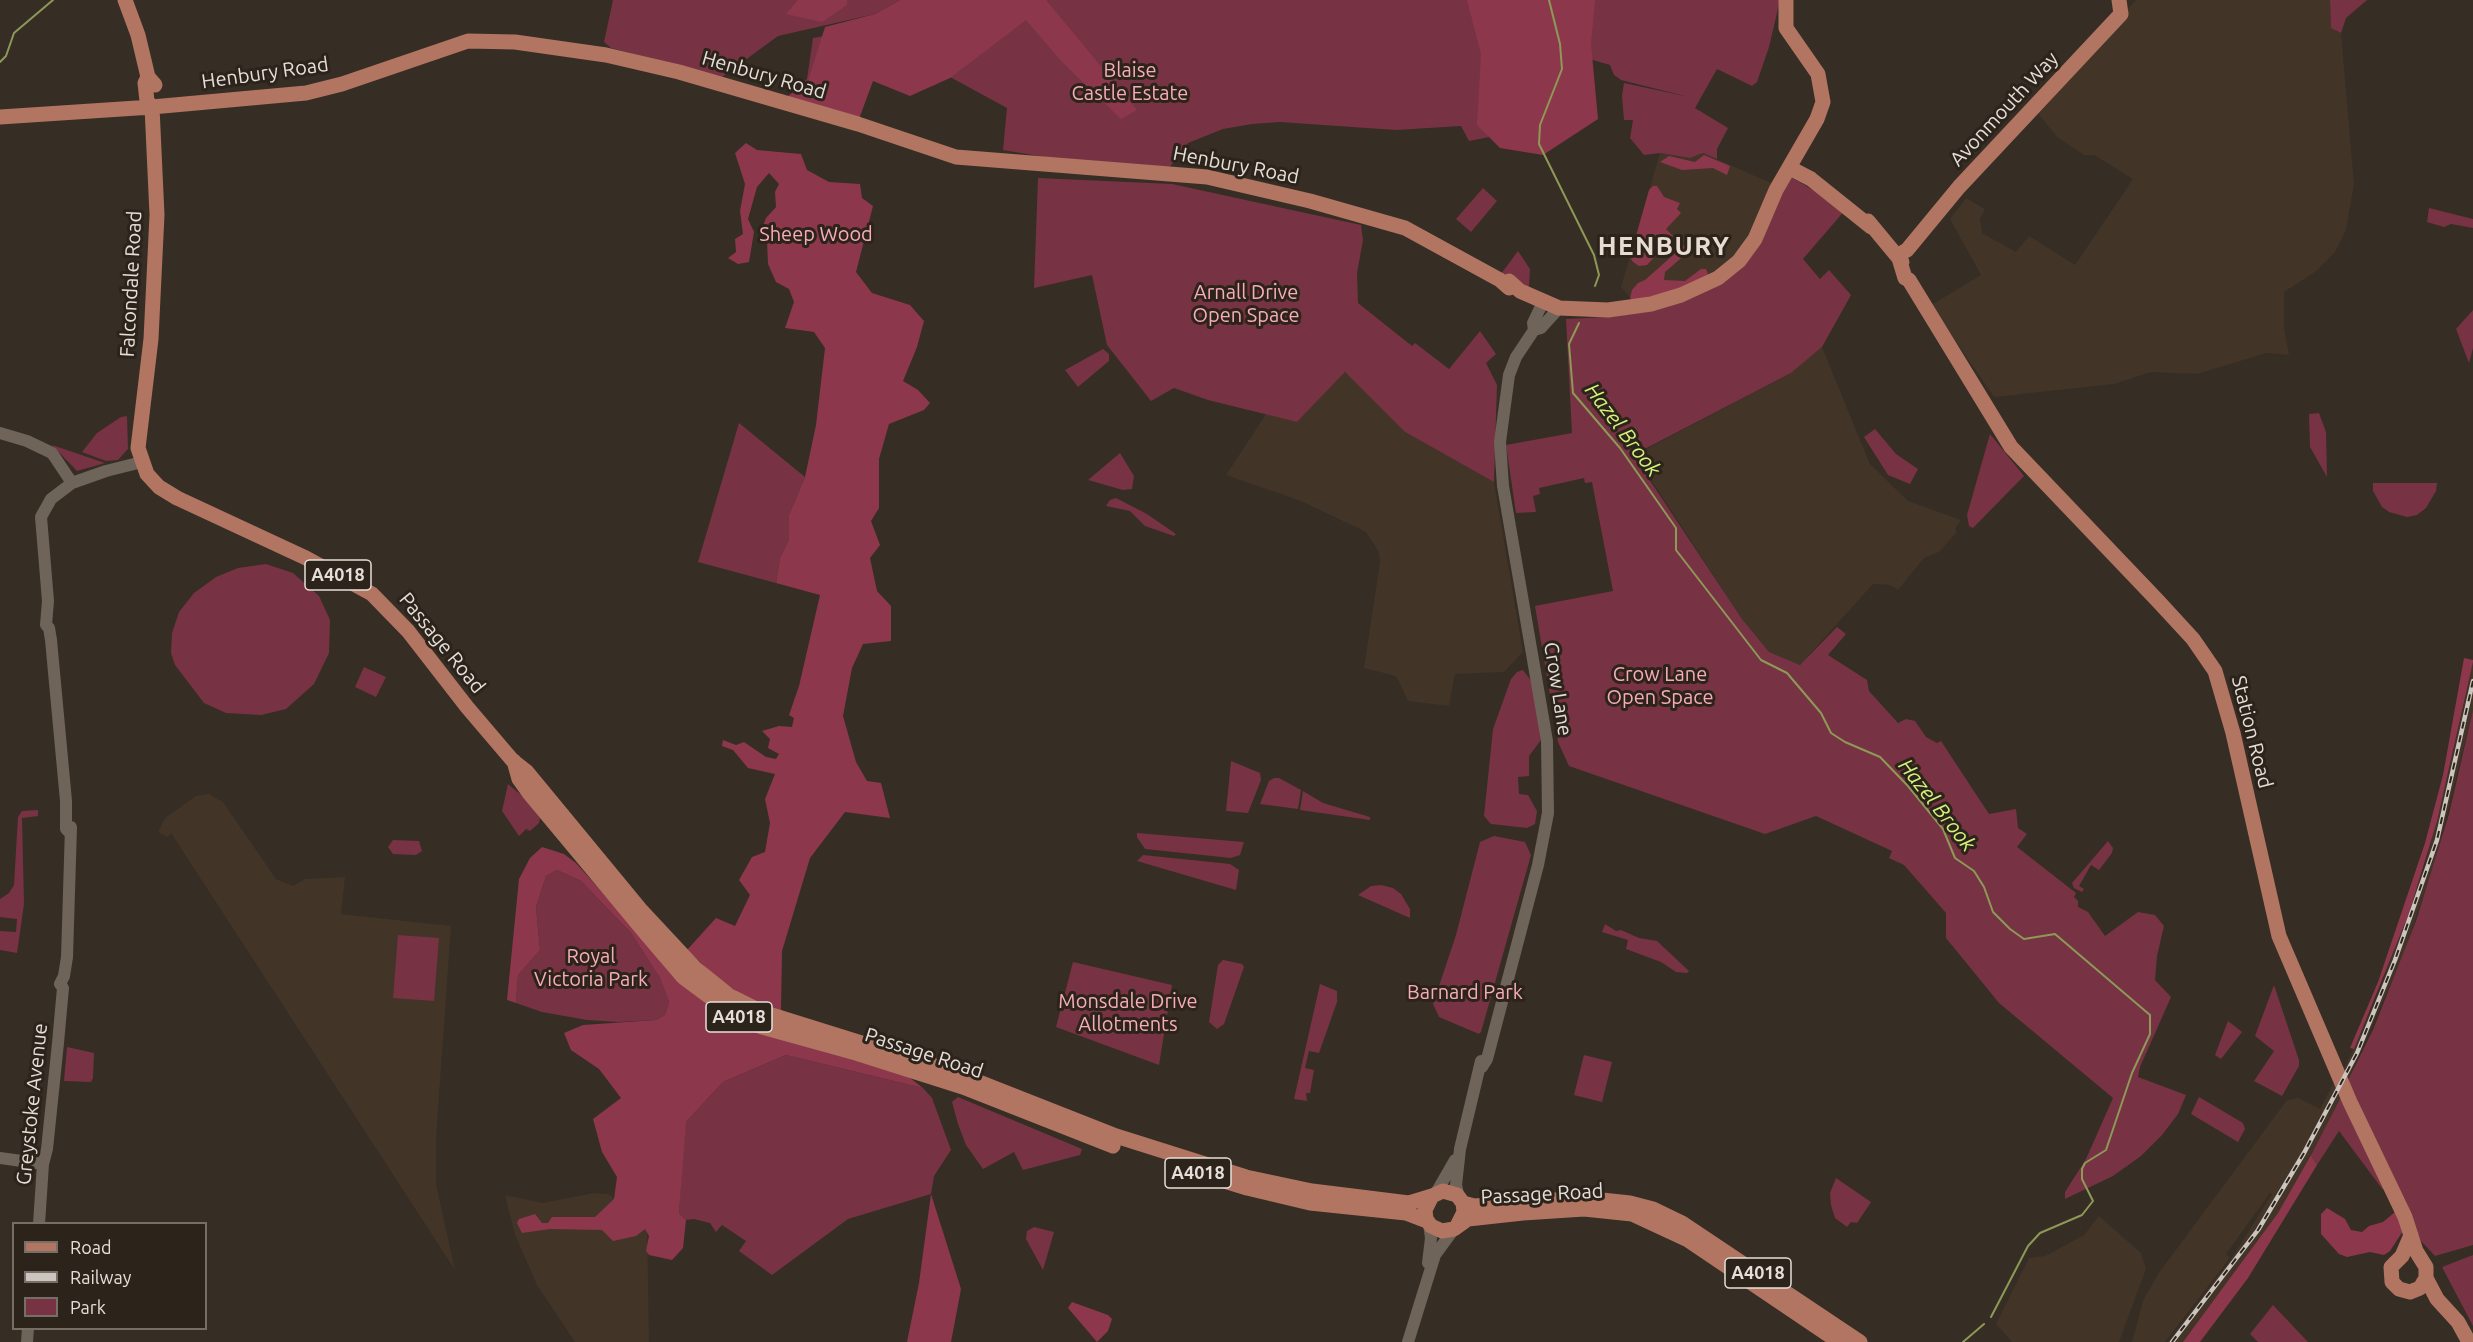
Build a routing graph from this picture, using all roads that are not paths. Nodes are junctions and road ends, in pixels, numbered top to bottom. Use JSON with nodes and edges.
{"nodes":[{"id":1,"x":125,"y":0,"type":"edge"},
{"id":2,"x":1786,"y":0,"type":"edge"},
{"id":3,"x":2120,"y":7,"type":"edge"},
{"id":4,"x":152,"y":107,"type":"junction"},
{"id":5,"x":0,"y":117,"type":"edge"},
{"id":6,"x":1791,"y":164,"type":"junction"},
{"id":7,"x":1898,"y":255,"type":"junction"},
{"id":8,"x":1543,"y":302,"type":"junction"},
{"id":9,"x":1559,"y":308,"type":"junction"},
{"id":10,"x":1534,"y":330,"type":"junction"},
{"id":11,"x":0,"y":433,"type":"edge"},
{"id":12,"x":142,"y":462,"type":"junction"},
{"id":13,"x":72,"y":483,"type":"junction"},
{"id":14,"x":513,"y":761,"type":"junction"},
{"id":15,"x":1460,"y":1149,"type":"junction"},
{"id":16,"x":0,"y":1158,"type":"edge"},
{"id":17,"x":43,"y":1164,"type":"junction"},
{"id":18,"x":1434,"y":1194,"type":"junction"},
{"id":19,"x":1461,"y":1200,"type":"junction"},
{"id":20,"x":39,"y":1222,"type":"edge"},
{"id":21,"x":1428,"y":1222,"type":"junction"},
{"id":22,"x":1455,"y":1228,"type":"junction"},
{"id":23,"x":2411,"y":1235,"type":"junction"},
{"id":24,"x":2402,"y":1256,"type":"junction"},
{"id":25,"x":2422,"y":1261,"type":"junction"},
{"id":26,"x":1427,"y":1276,"type":"junction"},
{"id":27,"x":2426,"y":1278,"type":"junction"},
{"id":28,"x":2416,"y":1290,"type":"junction"},
{"id":29,"x":2437,"y":1299,"type":"junction"},
{"id":30,"x":1408,"y":1342,"type":"edge"},
{"id":31,"x":1839,"y":1342,"type":"edge"},
{"id":32,"x":1860,"y":1342,"type":"edge"},
{"id":33,"x":2469,"y":1342,"type":"edge"}],
"edges":[{"from":1,"to":4,"type":"main road","name":"Falcondale Road"},
{"from":2,"to":6,"type":"main road","name":"Henbury Road"},
{"from":3,"to":7,"type":"main road","name":"Avonmouth Way"},
{"from":4,"to":5,"type":"main road","name":"Henbury Road"},
{"from":4,"to":8,"type":"main road","name":"Henbury Road"},
{"from":4,"to":12,"type":"main road","name":"Falcondale Road"},
{"from":6,"to":7,"type":"main road","name":"Station Road"},
{"from":6,"to":9,"type":"main road","name":"Henbury Road"},
{"from":7,"to":23,"type":"main road","name":"Station Road"},
{"from":8,"to":9,"type":"main road","name":"Henbury Road"},
{"from":8,"to":10,"type":"street","name":"Crow Lane"},
{"from":9,"to":10,"type":"street","name":"Crow Lane"},
{"from":10,"to":15,"type":"street","name":"Crow Lane"},
{"from":11,"to":13,"type":"street"},
{"from":12,"to":13,"type":"street","name":"Greystoke Avenue"},
{"from":12,"to":14,"type":"main road","name":"Passage Road","number":"A4018"},
{"from":13,"to":17,"type":"street","name":"Greystoke Avenue"},
{"from":14,"to":18,"type":"main road","name":"Passage Road","number":"A4018"},
{"from":14,"to":21,"type":"main road","name":"Passage Road","number":"A4018"},
{"from":15,"to":18,"type":"street","name":"Crow Lane"},
{"from":15,"to":19,"type":"street","name":"Crow Lane"},
{"from":16,"to":17,"type":"street"},
{"from":17,"to":20,"type":"street","name":"Greystoke Avenue"},
{"from":18,"to":19,"type":"main road","number":"A4018"},
{"from":18,"to":21,"type":"main road"},
{"from":19,"to":22,"type":"main road"},
{"from":19,"to":32,"type":"main road","name":"Passage Road","number":"A4018"},
{"from":21,"to":22,"type":"main road","number":"A4018"},
{"from":21,"to":26,"type":"street"},
{"from":22,"to":26,"type":"street"},
{"from":22,"to":31,"type":"main road","name":"Passage Road","number":"A4018"},
{"from":23,"to":24,"type":"main road","name":"Station Road"},
{"from":23,"to":25,"type":"main road","name":"Station Road"},
{"from":24,"to":25,"type":"main road"},
{"from":24,"to":28,"type":"main road","name":"Station Road"},
{"from":25,"to":27,"type":"main road","name":"Station Road"},
{"from":26,"to":30,"type":"street"},
{"from":27,"to":28,"type":"main road"},
{"from":27,"to":29,"type":"main road","name":"Station Road"},
{"from":28,"to":29,"type":"main road","name":"Station Road"},
{"from":29,"to":33,"type":"main road","name":"Station Road"}]}
